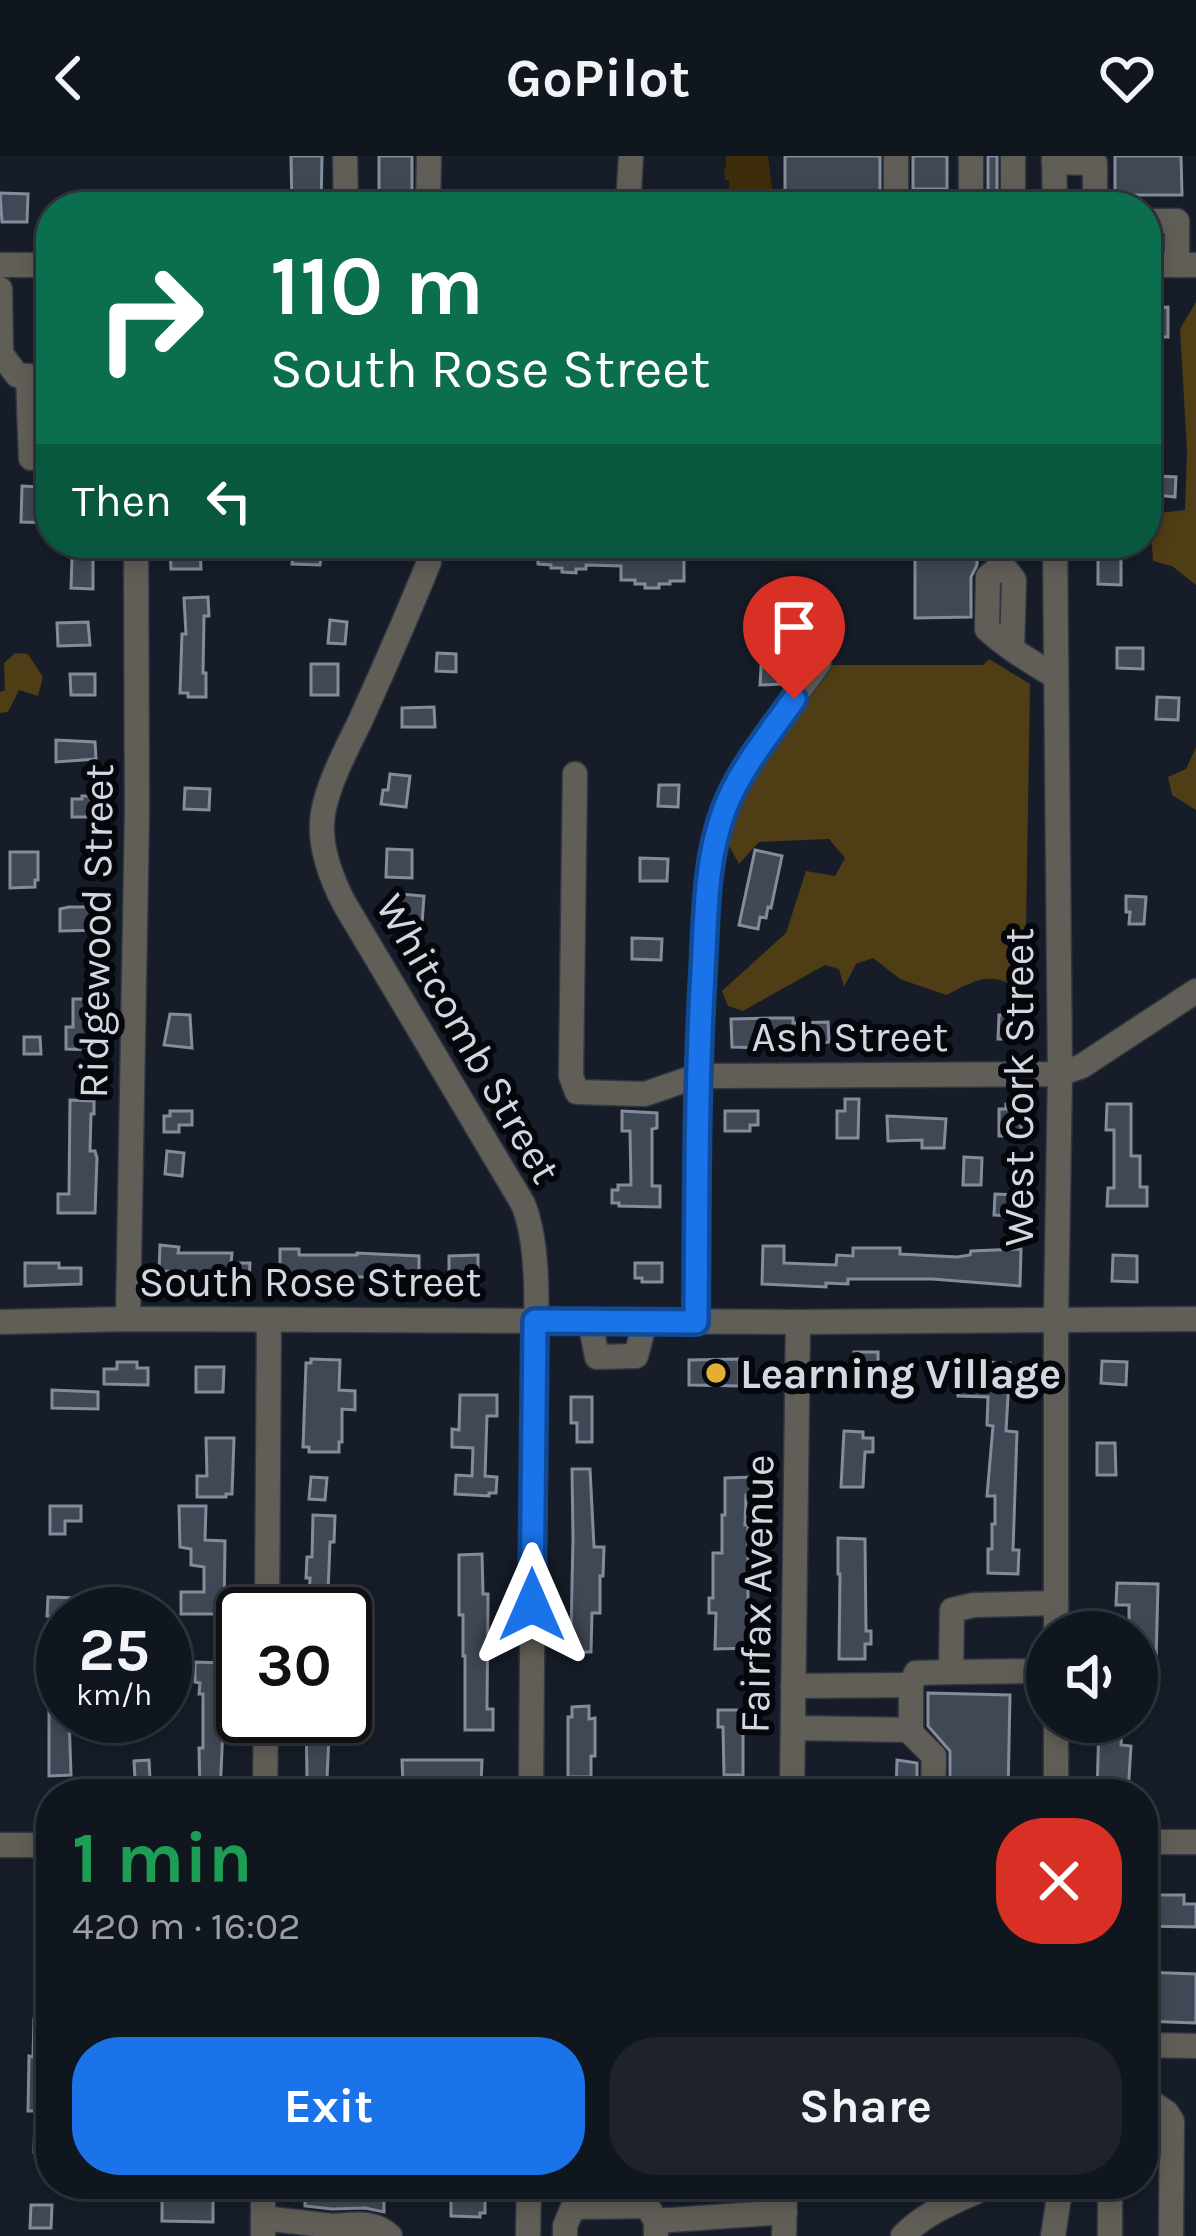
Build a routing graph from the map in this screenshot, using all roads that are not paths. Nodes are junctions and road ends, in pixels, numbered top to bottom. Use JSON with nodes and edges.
{"nodes":[{"id":1,"x":345,"y":156,"type":"edge"},
{"id":2,"x":428,"y":156,"type":"edge"},
{"id":3,"x":631,"y":156,"type":"edge"},
{"id":4,"x":896,"y":156,"type":"edge"},
{"id":5,"x":971,"y":156,"type":"edge"},
{"id":6,"x":1013,"y":156,"type":"edge"},
{"id":7,"x":1054,"y":159,"type":"edge"},
{"id":8,"x":346,"y":192,"type":"edge"},
{"id":9,"x":428,"y":192,"type":"edge"},
{"id":10,"x":629,"y":192,"type":"edge"},
{"id":11,"x":896,"y":192,"type":"edge"},
{"id":12,"x":971,"y":192,"type":"edge"},
{"id":13,"x":1013,"y":192,"type":"edge"},
{"id":14,"x":1055,"y":192,"type":"edge"},
{"id":15,"x":1095,"y":192,"type":"edge"},
{"id":16,"x":1161,"y":221,"type":"edge"},
{"id":17,"x":0,"y":265,"type":"edge"},
{"id":18,"x":36,"y":265,"type":"edge"},
{"id":19,"x":1186,"y":265,"type":"edge"},
{"id":20,"x":0,"y":289,"type":"edge"},
{"id":21,"x":36,"y":375,"type":"edge"},
{"id":22,"x":36,"y":412,"type":"edge"},
{"id":23,"x":31,"y":458,"type":"dead end"},
{"id":24,"x":136,"y":558,"type":"edge"},
{"id":25,"x":1055,"y":558,"type":"edge"},
{"id":26,"x":429,"y":562,"type":"dead end"},
{"id":27,"x":1012,"y":649,"type":"dead end"},
{"id":28,"x":819,"y":663,"type":"dead end"},
{"id":29,"x":1056,"y":677,"type":"junction"},
{"id":30,"x":575,"y":774,"type":"dead end"},
{"id":31,"x":1196,"y":991,"type":"edge"},
{"id":32,"x":1060,"y":1074,"type":"junction"},
{"id":33,"x":697,"y":1076,"type":"junction"},
{"id":34,"x":128,"y":1319,"type":"junction"},
{"id":35,"x":1056,"y":1319,"type":"junction"},
{"id":36,"x":1196,"y":1319,"type":"edge"},
{"id":37,"x":269,"y":1320,"type":"junction"},
{"id":38,"x":535,"y":1321,"type":"junction"},
{"id":39,"x":0,"y":1322,"type":"edge"},
{"id":40,"x":590,"y":1322,"type":"junction"},
{"id":41,"x":646,"y":1322,"type":"junction"},
{"id":42,"x":696,"y":1322,"type":"junction"},
{"id":43,"x":798,"y":1322,"type":"junction"},
{"id":44,"x":267,"y":1587,"type":"edge"},
{"id":45,"x":1056,"y":1603,"type":"junction"},
{"id":46,"x":1056,"y":1611,"type":"edge"},
{"id":47,"x":1026,"y":1671,"type":"edge"},
{"id":48,"x":951,"y":1672,"type":"junction"},
{"id":49,"x":911,"y":1685,"type":"junction"},
{"id":50,"x":794,"y":1686,"type":"junction"},
{"id":51,"x":793,"y":1728,"type":"junction"},
{"id":52,"x":910,"y":1730,"type":"junction"},
{"id":53,"x":266,"y":1743,"type":"edge"},
{"id":54,"x":1056,"y":1743,"type":"edge"},
{"id":55,"x":265,"y":1779,"type":"edge"},
{"id":56,"x":531,"y":1779,"type":"edge"},
{"id":57,"x":792,"y":1779,"type":"edge"},
{"id":58,"x":933,"y":1779,"type":"edge"},
{"id":59,"x":1056,"y":1779,"type":"edge"},
{"id":60,"x":1158,"y":1842,"type":"edge"},
{"id":61,"x":1196,"y":1842,"type":"edge"},
{"id":62,"x":0,"y":1845,"type":"edge"},
{"id":63,"x":36,"y":1845,"type":"edge"},
{"id":64,"x":1158,"y":2045,"type":"edge"},
{"id":65,"x":1196,"y":2046,"type":"edge"},
{"id":66,"x":1158,"y":2107,"type":"edge"},
{"id":67,"x":530,"y":2199,"type":"edge"},
{"id":68,"x":961,"y":2199,"type":"edge"},
{"id":69,"x":1059,"y":2199,"type":"edge"},
{"id":70,"x":1110,"y":2199,"type":"edge"},
{"id":71,"x":784,"y":2224,"type":"edge"},
{"id":72,"x":263,"y":2227,"type":"edge"},
{"id":73,"x":656,"y":2228,"type":"edge"},
{"id":74,"x":335,"y":2231,"type":"edge"},
{"id":75,"x":528,"y":2231,"type":"edge"},
{"id":76,"x":565,"y":2231,"type":"edge"},
{"id":77,"x":390,"y":2236,"type":"edge"},
{"id":78,"x":903,"y":2236,"type":"edge"},
{"id":79,"x":1053,"y":2236,"type":"edge"},
{"id":80,"x":1110,"y":2236,"type":"edge"},
{"id":81,"x":1172,"y":2236,"type":"edge"}],
"edges":[{"from":1,"to":8,"type":"street"},
{"from":2,"to":9,"type":"street"},
{"from":3,"to":10,"type":"street"},
{"from":4,"to":11,"type":"street"},
{"from":5,"to":12,"type":"street"},
{"from":6,"to":13,"type":"street"},
{"from":7,"to":14,"type":"street"},
{"from":7,"to":15,"type":"street"},
{"from":16,"to":19,"type":"street"},
{"from":17,"to":18,"type":"street"},
{"from":20,"to":21,"type":"street"},
{"from":22,"to":23,"type":"street"},
{"from":24,"to":34,"type":"street","name":"Ridgewood Street"},
{"from":25,"to":29,"type":"street","name":"West Cork Street"},
{"from":26,"to":38,"type":"street","name":"Whitcomb Street"},
{"from":27,"to":29,"type":"street"},
{"from":28,"to":33,"type":"street"},
{"from":29,"to":32,"type":"street","name":"West Cork Street"},
{"from":30,"to":33,"type":"street","name":"Ash Street"},
{"from":31,"to":32,"type":"street","name":"Ash Street"},
{"from":32,"to":33,"type":"street","name":"Ash Street"},
{"from":32,"to":35,"type":"street","name":"West Cork Street"},
{"from":33,"to":42,"type":"street"},
{"from":34,"to":37,"type":"street","name":"South Rose Street"},
{"from":34,"to":39,"type":"street","name":"South Rose Street"},
{"from":35,"to":36,"type":"street","name":"South Rose Street"},
{"from":35,"to":43,"type":"street","name":"South Rose Street"},
{"from":35,"to":45,"type":"street","name":"West Cork Street"},
{"from":37,"to":38,"type":"street","name":"South Rose Street"},
{"from":37,"to":44,"type":"street"},
{"from":38,"to":40,"type":"street","name":"South Rose Street"},
{"from":38,"to":56,"type":"street","name":"Whitcomb Street"},
{"from":40,"to":41,"type":"street","name":"South Rose Street"},
{"from":40,"to":41,"type":"street"},
{"from":41,"to":42,"type":"street","name":"South Rose Street"},
{"from":42,"to":43,"type":"street","name":"South Rose Street"},
{"from":43,"to":50,"type":"street","name":"Fairfax Avenue"},
{"from":45,"to":46,"type":"street","name":"West Cork Street"},
{"from":45,"to":48,"type":"street"},
{"from":47,"to":48,"type":"street"},
{"from":48,"to":49,"type":"street"},
{"from":49,"to":50,"type":"street"},
{"from":49,"to":52,"type":"street"},
{"from":50,"to":51,"type":"street","name":"Fairfax Avenue"},
{"from":51,"to":52,"type":"street"},
{"from":51,"to":57,"type":"street","name":"Fairfax Avenue"},
{"from":52,"to":58,"type":"street"},
{"from":53,"to":55,"type":"street"},
{"from":54,"to":59,"type":"street"},
{"from":60,"to":61,"type":"street"},
{"from":62,"to":63,"type":"street"},
{"from":64,"to":65,"type":"street"},
{"from":66,"to":81,"type":"street"},
{"from":67,"to":75,"type":"street"},
{"from":68,"to":78,"type":"street"},
{"from":69,"to":79,"type":"street"},
{"from":70,"to":80,"type":"street"},
{"from":71,"to":73,"type":"street"},
{"from":72,"to":74,"type":"street"},
{"from":73,"to":76,"type":"street"},
{"from":74,"to":77,"type":"street"},
{"from":75,"to":76,"type":"street"}]}
